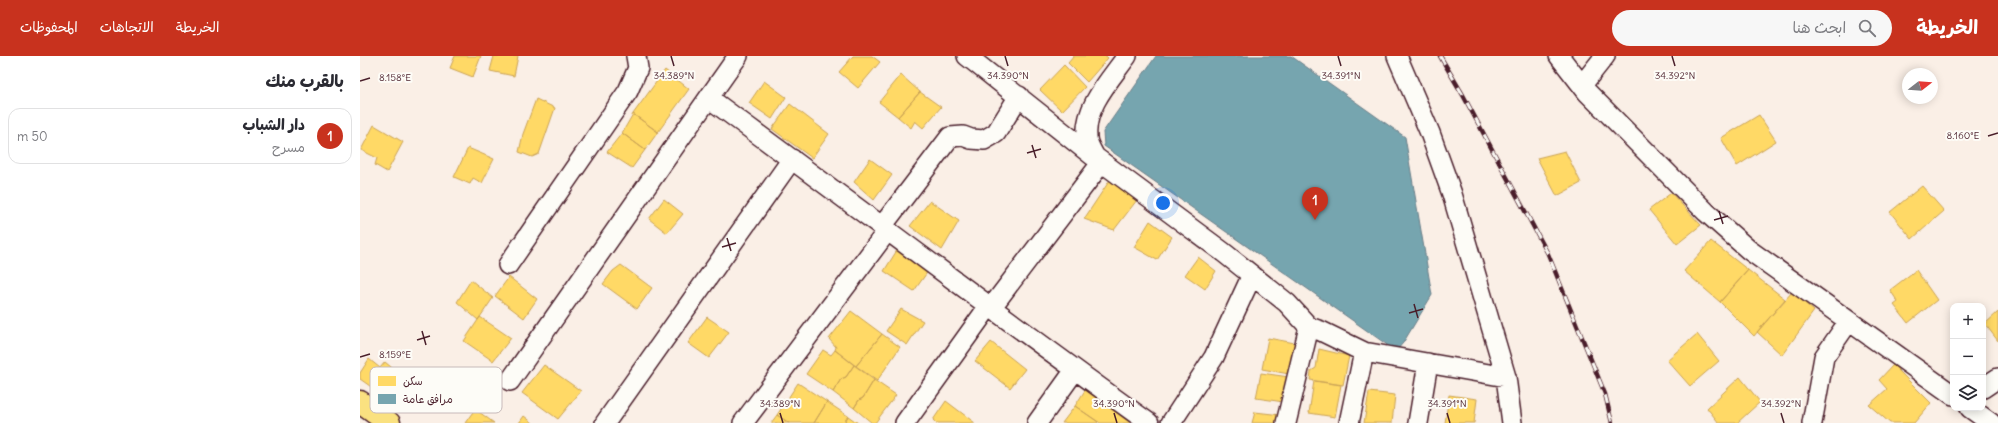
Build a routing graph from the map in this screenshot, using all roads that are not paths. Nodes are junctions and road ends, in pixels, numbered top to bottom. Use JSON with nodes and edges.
{"nodes":[{"id":1,"x":636,"y":56,"type":"edge"},
{"id":2,"x":738,"y":56,"type":"edge"},
{"id":3,"x":967,"y":56,"type":"edge"},
{"id":4,"x":1127,"y":56,"type":"edge"},
{"id":5,"x":1397,"y":56,"type":"edge"},
{"id":6,"x":1559,"y":56,"type":"edge"},
{"id":7,"x":1605,"y":56,"type":"edge"},
{"id":8,"x":1582,"y":86,"type":"junction"},
{"id":9,"x":1019,"y":96,"type":"junction"},
{"id":10,"x":710,"y":99,"type":"junction"},
{"id":11,"x":792,"y":159,"type":"junction"},
{"id":12,"x":1098,"y":160,"type":"junction"},
{"id":13,"x":886,"y":228,"type":"junction"},
{"id":14,"x":508,"y":266,"type":"dead end"},
{"id":15,"x":1252,"y":275,"type":"junction"},
{"id":16,"x":990,"y":307,"type":"junction"},
{"id":17,"x":1849,"y":321,"type":"junction"},
{"id":18,"x":1309,"y":327,"type":"junction"},
{"id":19,"x":1364,"y":352,"type":"junction"},
{"id":20,"x":1428,"y":363,"type":"junction"},
{"id":21,"x":1075,"y":370,"type":"junction"},
{"id":22,"x":1506,"y":377,"type":"junction"},
{"id":23,"x":1998,"y":378,"type":"edge"},
{"id":24,"x":510,"y":381,"type":"dead end"},
{"id":25,"x":1986,"y":386,"type":"edge"},
{"id":26,"x":1950,"y":393,"type":"edge"},
{"id":27,"x":360,"y":402,"type":"edge"},
{"id":28,"x":370,"y":409,"type":"edge"},
{"id":29,"x":1974,"y":411,"type":"edge"},
{"id":30,"x":375,"y":413,"type":"edge"},
{"id":31,"x":389,"y":423,"type":"edge"},
{"id":32,"x":605,"y":423,"type":"edge"},
{"id":33,"x":743,"y":423,"type":"edge"},
{"id":34,"x":905,"y":423,"type":"edge"},
{"id":35,"x":1037,"y":423,"type":"edge"},
{"id":36,"x":1149,"y":423,"type":"edge"},
{"id":37,"x":1171,"y":423,"type":"edge"},
{"id":38,"x":1286,"y":423,"type":"edge"},
{"id":39,"x":1349,"y":423,"type":"edge"},
{"id":40,"x":1418,"y":423,"type":"edge"},
{"id":41,"x":1512,"y":423,"type":"edge"},
{"id":42,"x":1812,"y":423,"type":"edge"},
{"id":43,"x":1991,"y":423,"type":"edge"}],
"edges":[{"from":1,"to":14,"type":"street"},
{"from":2,"to":10,"type":"street"},
{"from":3,"to":9,"type":"street"},
{"from":4,"to":12,"type":"street"},
{"from":5,"to":22,"type":"street"},
{"from":6,"to":8,"type":"street"},
{"from":7,"to":8,"type":"street"},
{"from":8,"to":17,"type":"street"},
{"from":9,"to":12,"type":"street"},
{"from":9,"to":13,"type":"street"},
{"from":10,"to":11,"type":"street"},
{"from":10,"to":24,"type":"street"},
{"from":11,"to":13,"type":"street"},
{"from":11,"to":32,"type":"street"},
{"from":12,"to":15,"type":"street"},
{"from":12,"to":16,"type":"street"},
{"from":13,"to":16,"type":"street"},
{"from":13,"to":33,"type":"street"},
{"from":15,"to":18,"type":"street"},
{"from":15,"to":37,"type":"street"},
{"from":16,"to":21,"type":"street"},
{"from":16,"to":34,"type":"street"},
{"from":17,"to":26,"type":"street"},
{"from":17,"to":42,"type":"street"},
{"from":18,"to":19,"type":"street"},
{"from":18,"to":38,"type":"street"},
{"from":19,"to":20,"type":"street"},
{"from":19,"to":39,"type":"street"},
{"from":20,"to":22,"type":"street"},
{"from":20,"to":40,"type":"street"},
{"from":21,"to":35,"type":"street"},
{"from":21,"to":36,"type":"street"},
{"from":22,"to":41,"type":"street"},
{"from":23,"to":25,"type":"street"},
{"from":27,"to":28,"type":"main road"},
{"from":29,"to":43,"type":"street"},
{"from":30,"to":31,"type":"main road"}]}
